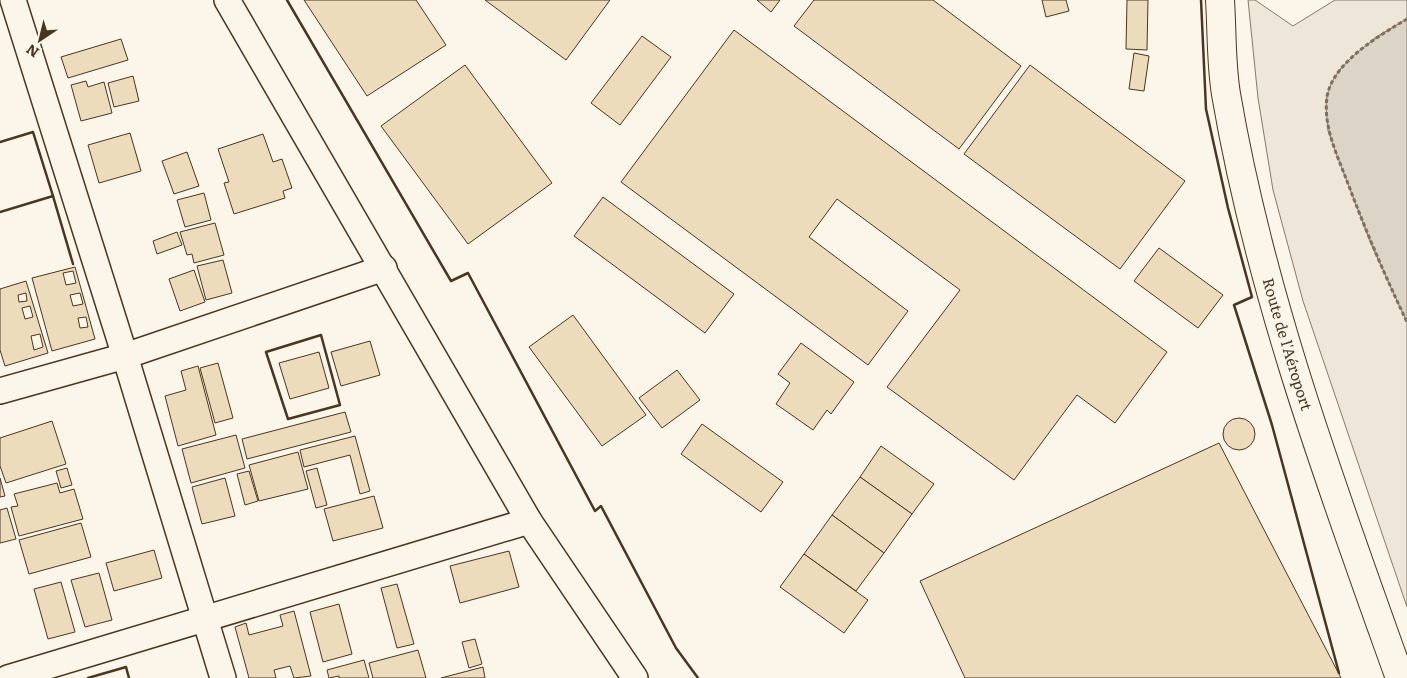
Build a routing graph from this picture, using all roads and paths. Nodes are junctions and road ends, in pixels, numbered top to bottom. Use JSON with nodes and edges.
{"nodes":[{"id":1,"x":13,"y":0,"type":"edge"},
{"id":2,"x":227,"y":0,"type":"edge"},
{"id":3,"x":1220,"y":0,"type":"edge"},
{"id":4,"x":1407,"y":19,"type":"edge"},
{"id":5,"x":384,"y":268,"type":"junction"},
{"id":6,"x":1407,"y":322,"type":"edge"},
{"id":7,"x":125,"y":356,"type":"junction"},
{"id":8,"x":0,"y":391,"type":"edge"},
{"id":9,"x":529,"y":521,"type":"junction"},
{"id":10,"x":204,"y":617,"type":"junction"},
{"id":11,"x":8,"y":678,"type":"edge"},
{"id":12,"x":223,"y":678,"type":"edge"},
{"id":13,"x":635,"y":678,"type":"edge"},
{"id":14,"x":1400,"y":678,"type":"edge"}],
"edges":[{"from":1,"to":7,"type":"street"},
{"from":2,"to":5,"type":"street"},
{"from":3,"to":14,"type":"main road","name":"Route de l'Aéroport"},
{"from":4,"to":6,"type":"path"},
{"from":5,"to":7,"type":"street"},
{"from":5,"to":9,"type":"street"},
{"from":7,"to":8,"type":"street"},
{"from":7,"to":10,"type":"street"},
{"from":9,"to":10,"type":"street"},
{"from":9,"to":13,"type":"street"},
{"from":10,"to":11,"type":"street"},
{"from":10,"to":12,"type":"street"}]}
